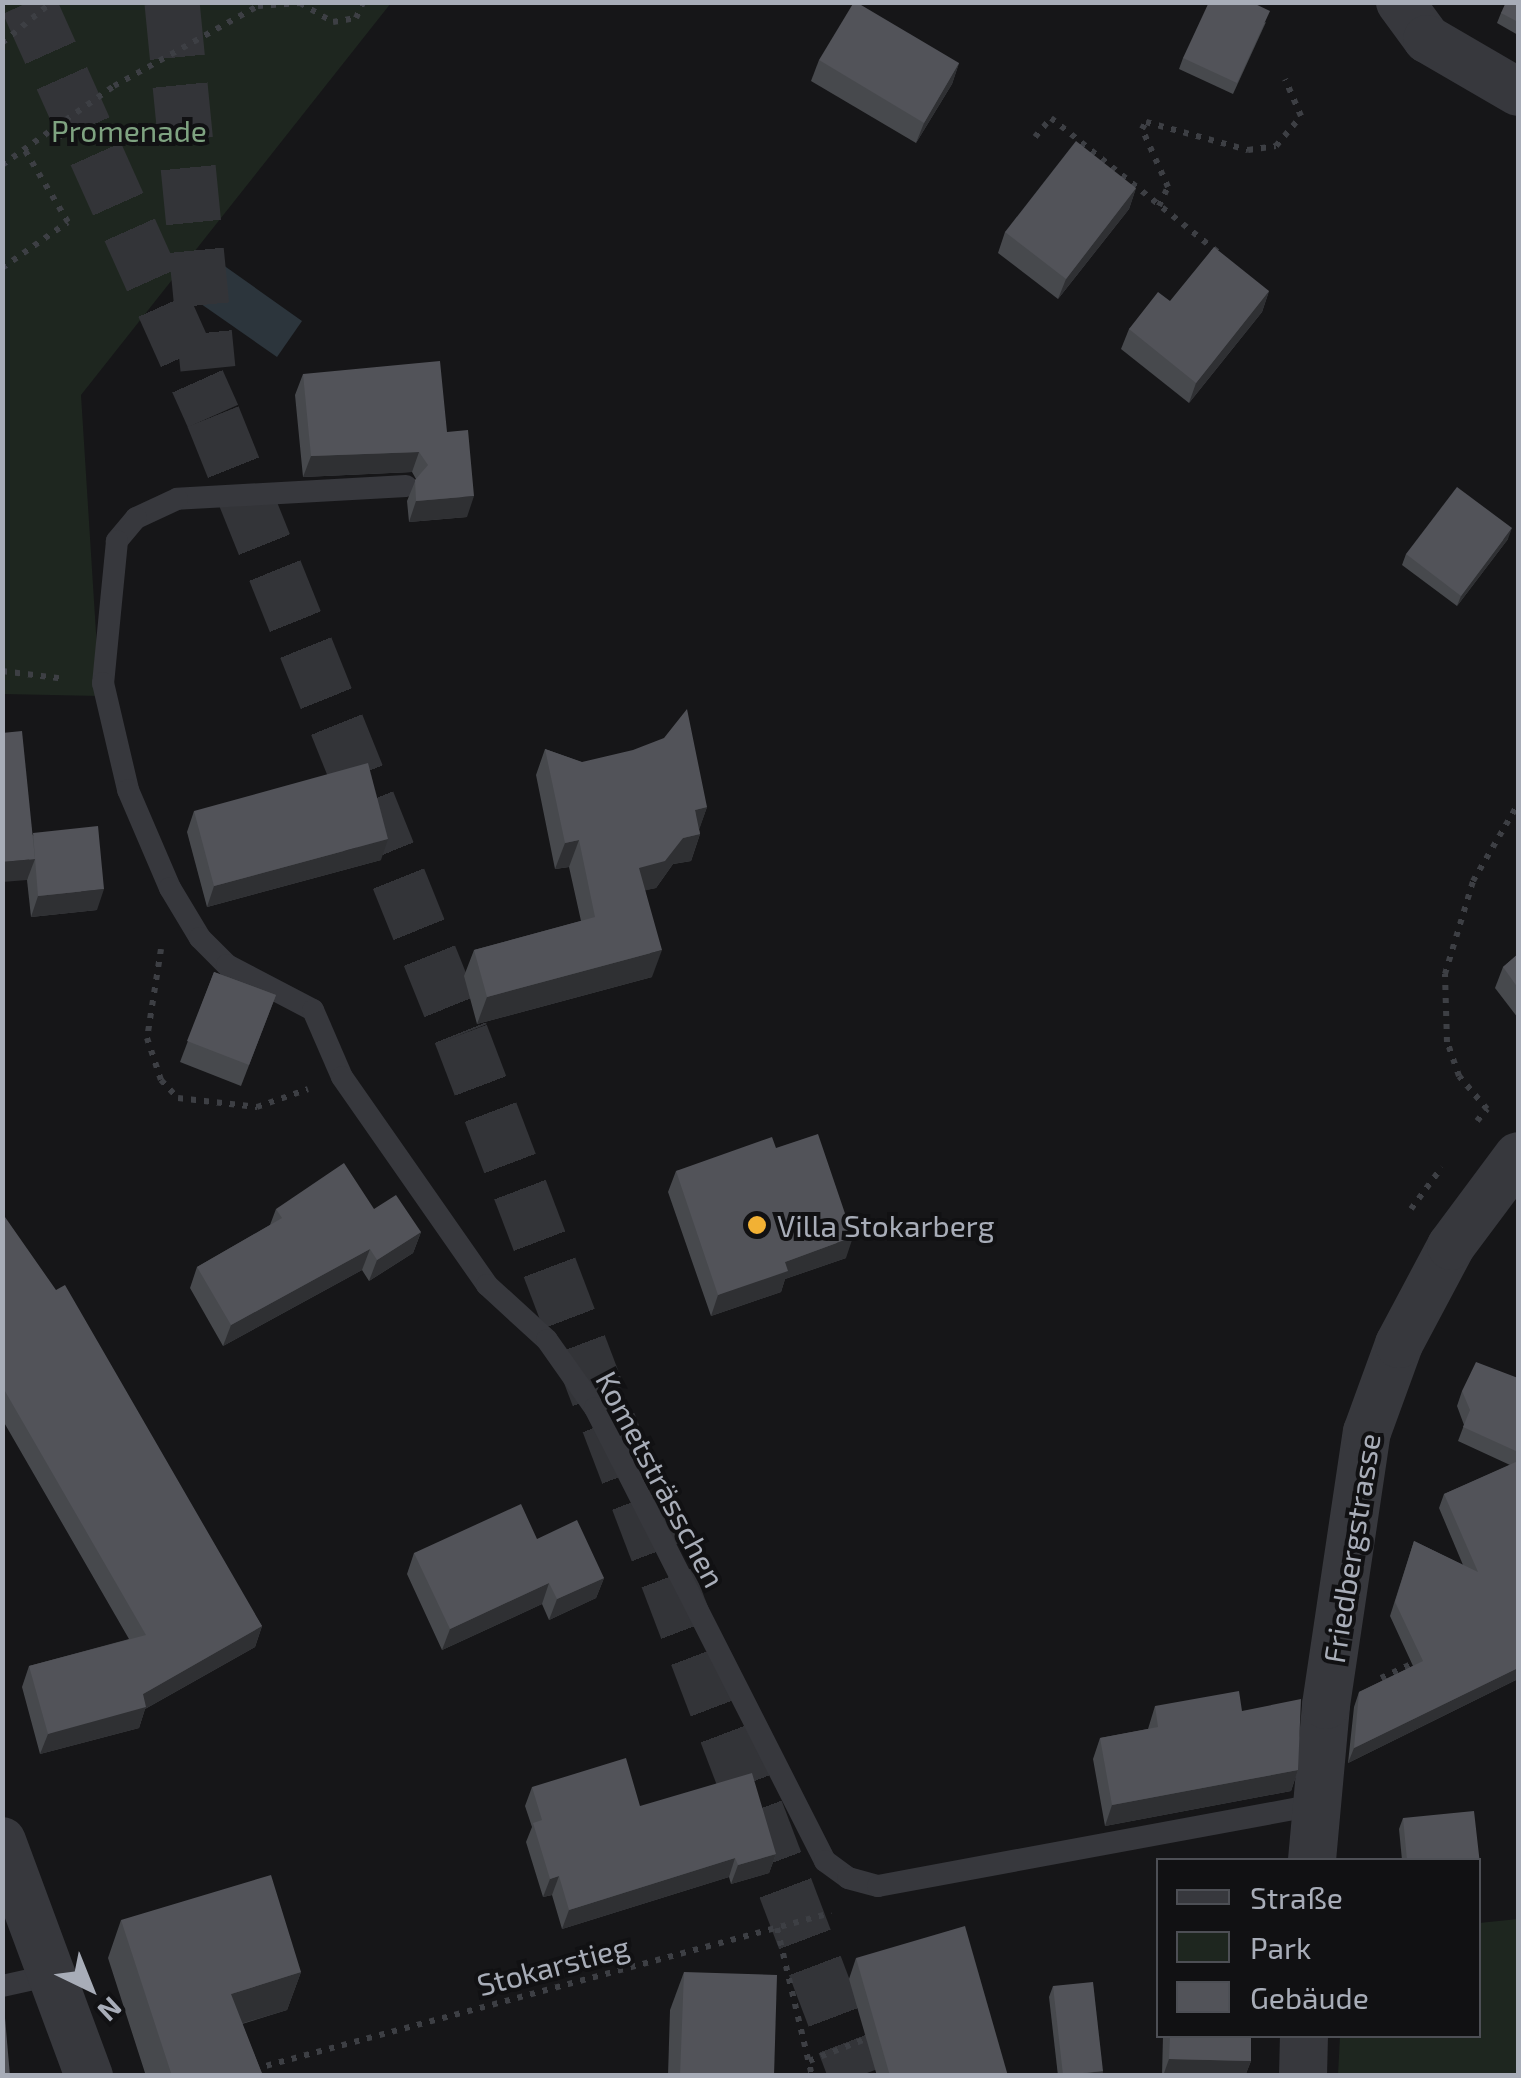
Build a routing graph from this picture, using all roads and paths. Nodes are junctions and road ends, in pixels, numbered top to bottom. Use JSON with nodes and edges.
{"nodes":[{"id":1,"x":52,"y":2,"type":"edge"},
{"id":2,"x":363,"y":2,"type":"edge"},
{"id":3,"x":1400,"y":2,"type":"edge"},
{"id":4,"x":2,"y":43,"type":"edge"},
{"id":5,"x":1285,"y":80,"type":"dead end"},
{"id":6,"x":1518,"y":92,"type":"edge"},
{"id":7,"x":1035,"y":137,"type":"dead end"},
{"id":8,"x":23,"y":148,"type":"junction"},
{"id":9,"x":2,"y":165,"type":"edge"},
{"id":10,"x":1159,"y":206,"type":"junction"},
{"id":11,"x":1235,"y":266,"type":"edge"},
{"id":12,"x":2,"y":268,"type":"edge"},
{"id":13,"x":406,"y":486,"type":"dead end"},
{"id":14,"x":2,"y":671,"type":"edge"},
{"id":15,"x":103,"y":684,"type":"junction"},
{"id":16,"x":1518,"y":804,"type":"edge"},
{"id":17,"x":170,"y":888,"type":"junction"},
{"id":18,"x":342,"y":1077,"type":"junction"},
{"id":19,"x":1474,"y":1093,"type":"dead end"},
{"id":20,"x":1518,"y":1156,"type":"edge"},
{"id":21,"x":1431,"y":1654,"type":"edge"},
{"id":22,"x":1326,"y":1705,"type":"junction"},
{"id":23,"x":1316,"y":1804,"type":"junction"},
{"id":24,"x":2,"y":1841,"type":"edge"},
{"id":25,"x":1312,"y":1858,"type":"edge"},
{"id":26,"x":878,"y":1886,"type":"junction"},
{"id":27,"x":778,"y":1928,"type":"junction"},
{"id":28,"x":52,"y":1974,"type":"junction"},
{"id":29,"x":2,"y":1986,"type":"edge"},
{"id":30,"x":1304,"y":2038,"type":"edge"},
{"id":31,"x":866,"y":2039,"type":"dead end"},
{"id":32,"x":808,"y":2061,"type":"junction"},
{"id":33,"x":90,"y":2076,"type":"edge"},
{"id":34,"x":234,"y":2076,"type":"edge"},
{"id":35,"x":812,"y":2076,"type":"edge"},
{"id":36,"x":1303,"y":2076,"type":"edge"}],
"edges":[{"from":1,"to":4,"type":"path"},
{"from":2,"to":8,"type":"path"},
{"from":3,"to":6,"type":"street"},
{"from":5,"to":10,"type":"path"},
{"from":7,"to":10,"type":"path"},
{"from":8,"to":9,"type":"path"},
{"from":8,"to":12,"type":"path"},
{"from":10,"to":11,"type":"path"},
{"from":13,"to":15,"type":"lane"},
{"from":14,"to":15,"type":"path"},
{"from":15,"to":17,"type":"lane"},
{"from":16,"to":19,"type":"path"},
{"from":17,"to":18,"type":"lane","name":"Kometsträsschen"},
{"from":17,"to":18,"type":"path"},
{"from":18,"to":26,"type":"lane","name":"Kometsträsschen"},
{"from":20,"to":22,"type":"street","name":"Friedbergstrasse"},
{"from":21,"to":22,"type":"path"},
{"from":22,"to":23,"type":"street","name":"Friedbergstrasse"},
{"from":23,"to":25,"type":"street","name":"Friedbergstrasse"},
{"from":23,"to":26,"type":"lane"},
{"from":24,"to":28,"type":"street"},
{"from":26,"to":27,"type":"path","name":"Stokarstieg"},
{"from":27,"to":32,"type":"path"},
{"from":27,"to":34,"type":"path","name":"Stokarstieg"},
{"from":28,"to":29,"type":"lane"},
{"from":28,"to":33,"type":"street"},
{"from":30,"to":36,"type":"street"},
{"from":31,"to":32,"type":"path"},
{"from":32,"to":35,"type":"path"}]}
